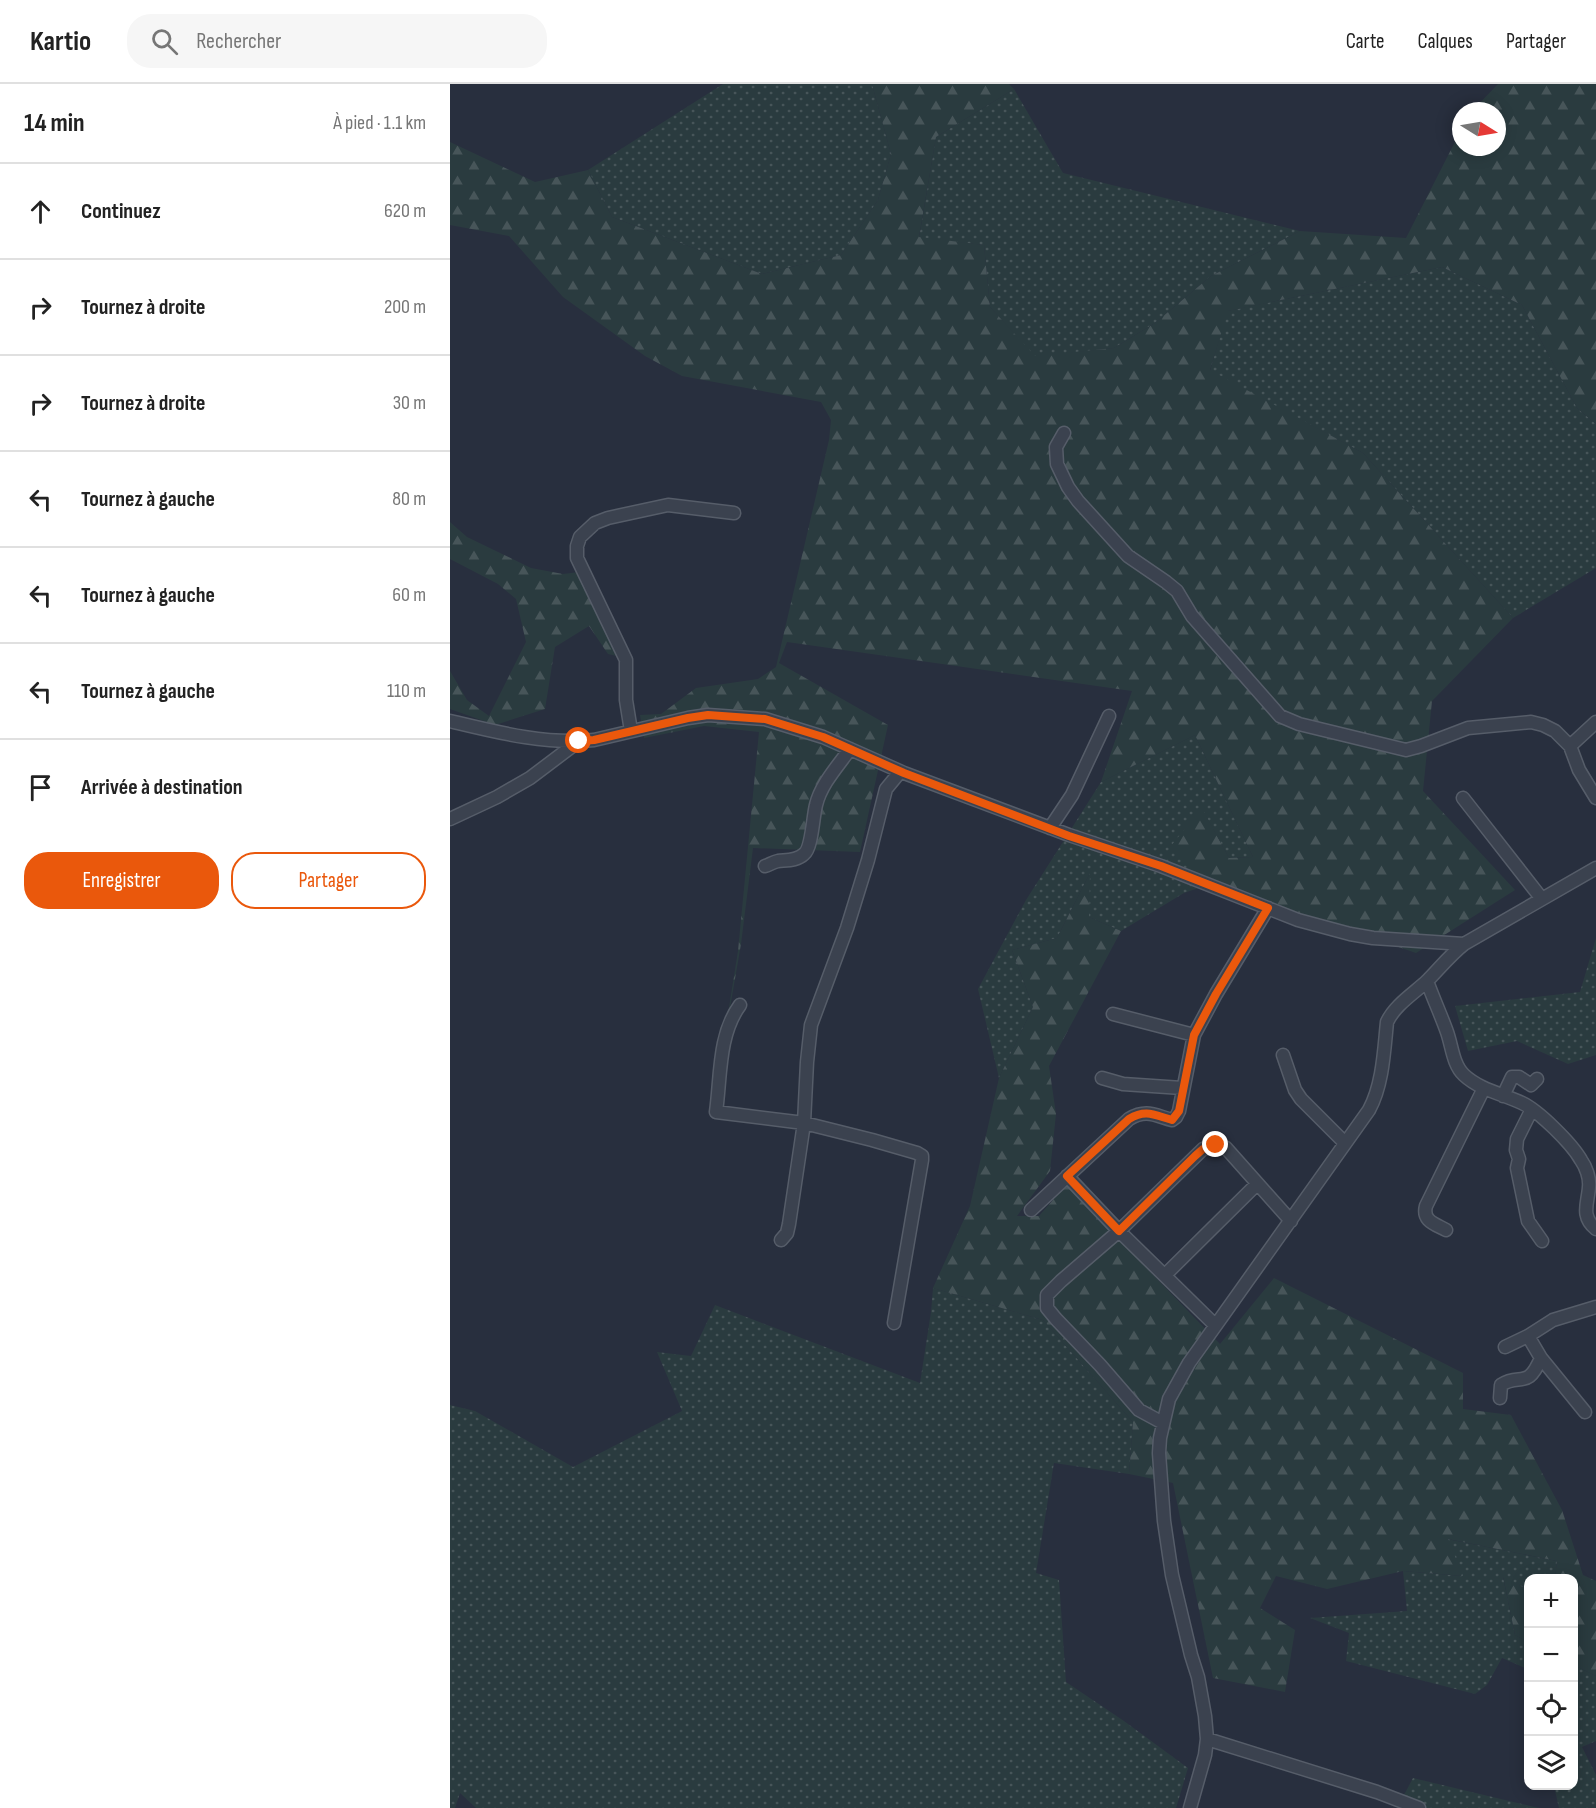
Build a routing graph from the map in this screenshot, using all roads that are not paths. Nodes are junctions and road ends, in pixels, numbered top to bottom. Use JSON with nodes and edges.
{"nodes":[{"id":1,"x":1064,"y":433,"type":"dead end"},
{"id":2,"x":734,"y":513,"type":"dead end"},
{"id":3,"x":1109,"y":716,"type":"dead end"},
{"id":4,"x":450,"y":721,"type":"edge"},
{"id":5,"x":1596,"y":722,"type":"edge"},
{"id":6,"x":631,"y":731,"type":"junction"},
{"id":7,"x":579,"y":741,"type":"junction"},
{"id":8,"x":1570,"y":746,"type":"junction"},
{"id":9,"x":850,"y":750,"type":"junction"},
{"id":10,"x":900,"y":772,"type":"junction"},
{"id":11,"x":1463,"y":798,"type":"dead end"},
{"id":12,"x":1596,"y":798,"type":"edge"},
{"id":13,"x":450,"y":819,"type":"edge"},
{"id":14,"x":1050,"y":828,"type":"junction"},
{"id":15,"x":765,"y":866,"type":"dead end"},
{"id":16,"x":1596,"y":868,"type":"edge"},
{"id":17,"x":1542,"y":899,"type":"junction"},
{"id":18,"x":1268,"y":908,"type":"junction"},
{"id":19,"x":1464,"y":944,"type":"junction"},
{"id":20,"x":1427,"y":981,"type":"junction"},
{"id":21,"x":740,"y":1005,"type":"dead end"},
{"id":22,"x":1113,"y":1014,"type":"dead end"},
{"id":23,"x":1194,"y":1035,"type":"junction"},
{"id":24,"x":1283,"y":1055,"type":"dead end"},
{"id":25,"x":1102,"y":1078,"type":"dead end"},
{"id":26,"x":1537,"y":1079,"type":"dead end"},
{"id":27,"x":1182,"y":1088,"type":"junction"},
{"id":28,"x":1484,"y":1088,"type":"junction"},
{"id":29,"x":1503,"y":1096,"type":"junction"},
{"id":30,"x":1532,"y":1109,"type":"junction"},
{"id":31,"x":804,"y":1124,"type":"junction"},
{"id":32,"x":1345,"y":1143,"type":"junction"},
{"id":33,"x":1067,"y":1176,"type":"junction"},
{"id":34,"x":1257,"y":1184,"type":"junction"},
{"id":35,"x":1031,"y":1210,"type":"dead end"},
{"id":36,"x":1291,"y":1221,"type":"junction"},
{"id":37,"x":1596,"y":1229,"type":"edge"},
{"id":38,"x":1446,"y":1230,"type":"dead end"},
{"id":39,"x":1119,"y":1231,"type":"junction"},
{"id":40,"x":781,"y":1240,"type":"dead end"},
{"id":41,"x":1542,"y":1241,"type":"dead end"},
{"id":42,"x":1165,"y":1275,"type":"junction"},
{"id":43,"x":1596,"y":1306,"type":"edge"},
{"id":44,"x":894,"y":1323,"type":"dead end"},
{"id":45,"x":1215,"y":1325,"type":"junction"},
{"id":46,"x":1528,"y":1336,"type":"junction"},
{"id":47,"x":1505,"y":1347,"type":"dead end"},
{"id":48,"x":1541,"y":1358,"type":"junction"},
{"id":49,"x":1500,"y":1398,"type":"dead end"},
{"id":50,"x":1585,"y":1412,"type":"dead end"},
{"id":51,"x":1163,"y":1423,"type":"junction"},
{"id":52,"x":1207,"y":1739,"type":"junction"},
{"id":53,"x":1190,"y":1808,"type":"edge"},
{"id":54,"x":1419,"y":1808,"type":"edge"}],
"edges":[{"from":1,"to":8,"type":"street"},
{"from":2,"to":6,"type":"street"},
{"from":3,"to":14,"type":"street"},
{"from":4,"to":7,"type":"street"},
{"from":5,"to":8,"type":"street"},
{"from":6,"to":7,"type":"street"},
{"from":6,"to":9,"type":"street"},
{"from":7,"to":13,"type":"street"},
{"from":8,"to":12,"type":"street"},
{"from":9,"to":10,"type":"street"},
{"from":9,"to":15,"type":"street"},
{"from":10,"to":14,"type":"street"},
{"from":10,"to":31,"type":"street"},
{"from":11,"to":17,"type":"street"},
{"from":14,"to":18,"type":"street"},
{"from":16,"to":17,"type":"street"},
{"from":17,"to":19,"type":"street"},
{"from":18,"to":19,"type":"street"},
{"from":18,"to":23,"type":"street"},
{"from":19,"to":20,"type":"street"},
{"from":20,"to":28,"type":"street"},
{"from":20,"to":32,"type":"street"},
{"from":21,"to":31,"type":"street"},
{"from":22,"to":23,"type":"street"},
{"from":23,"to":27,"type":"street"},
{"from":24,"to":32,"type":"street"},
{"from":25,"to":27,"type":"street"},
{"from":26,"to":29,"type":"street"},
{"from":27,"to":33,"type":"street"},
{"from":28,"to":29,"type":"street"},
{"from":28,"to":38,"type":"street"},
{"from":29,"to":30,"type":"street"},
{"from":30,"to":37,"type":"street"},
{"from":30,"to":41,"type":"street"},
{"from":31,"to":40,"type":"street"},
{"from":31,"to":44,"type":"street"},
{"from":32,"to":36,"type":"street"},
{"from":33,"to":35,"type":"street"},
{"from":33,"to":39,"type":"street"},
{"from":34,"to":36,"type":"street"},
{"from":34,"to":39,"type":"street"},
{"from":34,"to":42,"type":"street"},
{"from":36,"to":45,"type":"street"},
{"from":39,"to":42,"type":"street"},
{"from":39,"to":51,"type":"street"},
{"from":42,"to":45,"type":"street"},
{"from":43,"to":46,"type":"street"},
{"from":45,"to":51,"type":"street"},
{"from":46,"to":47,"type":"street"},
{"from":46,"to":48,"type":"street"},
{"from":48,"to":49,"type":"street"},
{"from":48,"to":50,"type":"street"},
{"from":51,"to":52,"type":"street"},
{"from":52,"to":53,"type":"street"},
{"from":52,"to":54,"type":"street"}]}
